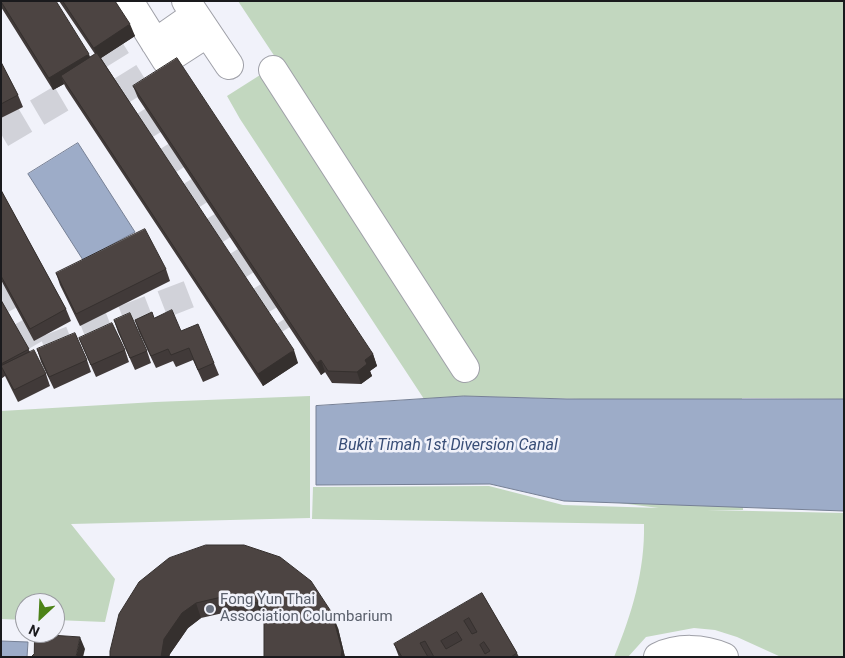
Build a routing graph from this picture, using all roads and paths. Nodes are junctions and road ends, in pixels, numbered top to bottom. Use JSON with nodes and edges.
{"nodes":[{"id":1,"x":129,"y":1,"type":"edge"},
{"id":2,"x":196,"y":16,"type":"edge"},
{"id":3,"x":229,"y":65,"type":"dead end"},
{"id":4,"x":273,"y":70,"type":"dead end"},
{"id":5,"x":465,"y":368,"type":"dead end"},
{"id":6,"x":670,"y":653,"type":"edge"},
{"id":7,"x":724,"y":657,"type":"edge"}],
"edges":[{"from":1,"to":2,"type":"street"},
{"from":2,"to":3,"type":"street"},
{"from":4,"to":5,"type":"street"},
{"from":6,"to":7,"type":"street"}]}
